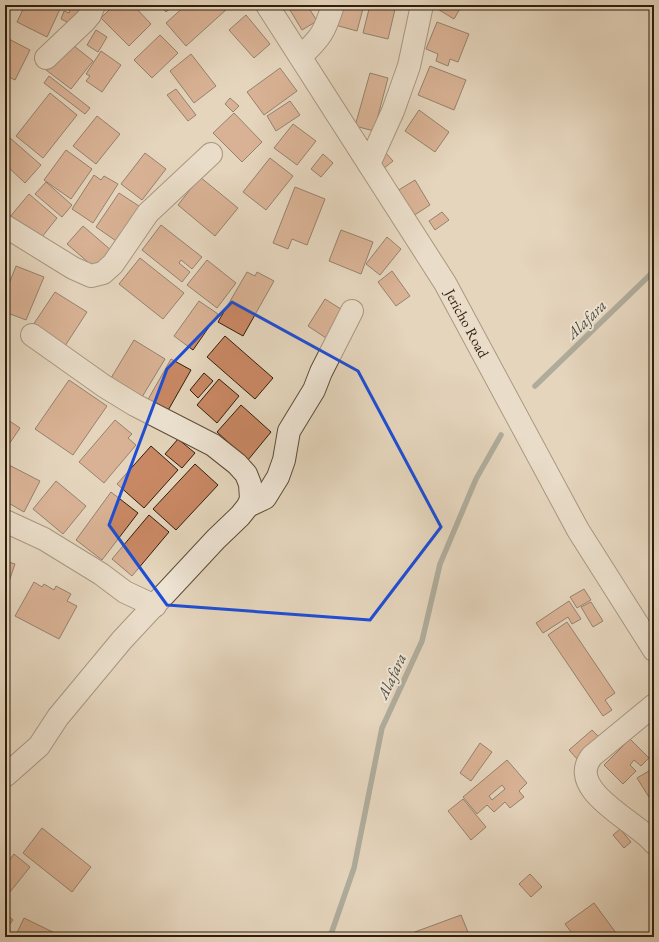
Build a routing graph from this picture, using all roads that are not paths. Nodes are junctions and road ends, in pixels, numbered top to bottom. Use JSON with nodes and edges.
{"nodes":[{"id":1,"x":94,"y":5,"type":"edge"},
{"id":2,"x":267,"y":5,"type":"edge"},
{"id":3,"x":333,"y":5,"type":"edge"},
{"id":4,"x":422,"y":5,"type":"edge"},
{"id":5,"x":301,"y":56,"type":"junction"},
{"id":6,"x":46,"y":58,"type":"dead end"},
{"id":7,"x":210,"y":154,"type":"dead end"},
{"id":8,"x":369,"y":164,"type":"junction"},
{"id":9,"x":5,"y":226,"type":"edge"},
{"id":10,"x":352,"y":311,"type":"dead end"},
{"id":11,"x":32,"y":335,"type":"dead end"},
{"id":12,"x":248,"y":506,"type":"junction"},
{"id":13,"x":5,"y":521,"type":"edge"},
{"id":14,"x":155,"y":606,"type":"junction"},
{"id":15,"x":654,"y":650,"type":"edge"},
{"id":16,"x":654,"y":705,"type":"edge"},
{"id":17,"x":5,"y":776,"type":"edge"},
{"id":18,"x":654,"y":843,"type":"edge"}],
"edges":[{"from":1,"to":6,"type":"street"},
{"from":2,"to":5,"type":"street","name":"Jericho Road"},
{"from":3,"to":5,"type":"street"},
{"from":4,"to":8,"type":"street"},
{"from":5,"to":8,"type":"street","name":"Jericho Road"},
{"from":7,"to":9,"type":"street"},
{"from":8,"to":15,"type":"street","name":"Jericho Road"},
{"from":10,"to":12,"type":"street"},
{"from":11,"to":12,"type":"street"},
{"from":12,"to":14,"type":"street"},
{"from":13,"to":14,"type":"street"},
{"from":14,"to":17,"type":"street"},
{"from":16,"to":18,"type":"street"}]}
